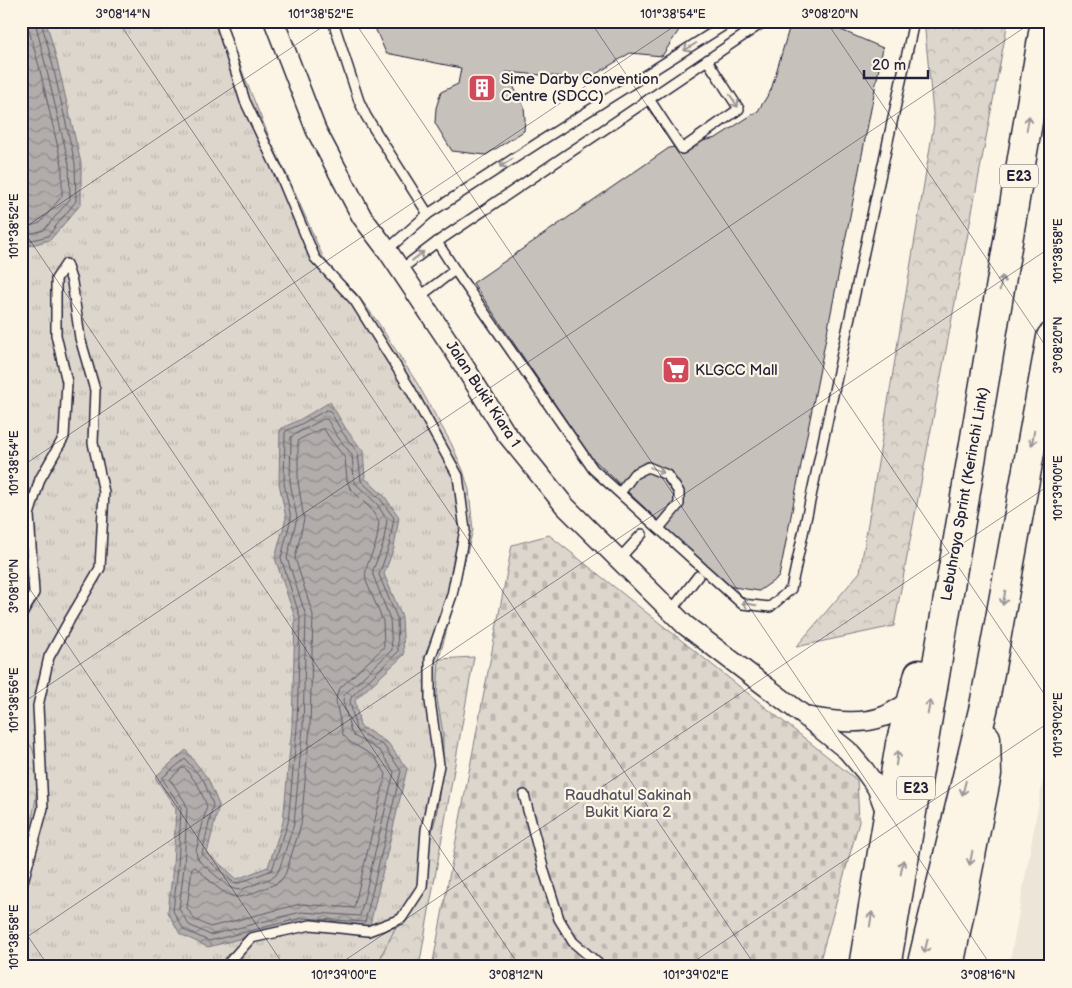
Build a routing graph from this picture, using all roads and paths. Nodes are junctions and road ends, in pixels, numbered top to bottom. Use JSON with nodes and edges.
{"nodes":[{"id":1,"x":220,"y":21,"type":"edge"},
{"id":2,"x":274,"y":21,"type":"edge"},
{"id":3,"x":333,"y":21,"type":"edge"},
{"id":4,"x":731,"y":21,"type":"edge"},
{"id":5,"x":765,"y":21,"type":"edge"},
{"id":6,"x":914,"y":21,"type":"edge"},
{"id":7,"x":1045,"y":21,"type":"edge"},
{"id":8,"x":707,"y":60,"type":"junction"},
{"id":9,"x":649,"y":99,"type":"junction"},
{"id":10,"x":428,"y":214,"type":"junction"},
{"id":11,"x":437,"y":242,"type":"junction"},
{"id":12,"x":387,"y":250,"type":"junction"},
{"id":13,"x":400,"y":270,"type":"junction"},
{"id":14,"x":455,"y":270,"type":"junction"},
{"id":15,"x":419,"y":297,"type":"junction"},
{"id":16,"x":1051,"y":337,"type":"edge"},
{"id":17,"x":620,"y":493,"type":"junction"},
{"id":18,"x":658,"y":528,"type":"junction"},
{"id":19,"x":642,"y":534,"type":"dead end"},
{"id":20,"x":619,"y":559,"type":"junction"},
{"id":21,"x":698,"y":576,"type":"dead end"},
{"id":22,"x":946,"y":609,"type":"junction"},
{"id":23,"x":671,"y":611,"type":"junction"},
{"id":24,"x":21,"y":616,"type":"edge"},
{"id":25,"x":912,"y":700,"type":"junction"},
{"id":26,"x":984,"y":706,"type":"junction"},
{"id":27,"x":806,"y":717,"type":"junction"},
{"id":28,"x":524,"y":795,"type":"dead end"},
{"id":29,"x":888,"y":816,"type":"junction"},
{"id":30,"x":21,"y":889,"type":"edge"},
{"id":31,"x":225,"y":967,"type":"edge"},
{"id":32,"x":602,"y":967,"type":"edge"},
{"id":33,"x":863,"y":967,"type":"edge"},
{"id":34,"x":886,"y":967,"type":"edge"},
{"id":35,"x":922,"y":967,"type":"edge"},
{"id":36,"x":949,"y":967,"type":"edge"}],
"edges":[{"from":1,"to":31,"type":"lane"},
{"from":2,"to":12,"type":"street","name":"Jalan Bukit Kiara 1"},
{"from":3,"to":10,"type":"lane"},
{"from":4,"to":10,"type":"lane","one_way":true},
{"from":5,"to":8,"type":"lane"},
{"from":6,"to":18,"type":"lane","one_way":true},
{"from":22,"to":7,"type":"highway","name":"Lebuhraya Sprint (Kerinchi Link)","number":"E23","one_way":true},
{"from":8,"to":9,"type":"lane"},
{"from":8,"to":9,"type":"lane","one_way":true},
{"from":9,"to":11,"type":"lane"},
{"from":10,"to":12,"type":"lane"},
{"from":13,"to":11,"type":"lane","one_way":true},
{"from":11,"to":14,"type":"lane"},
{"from":12,"to":13,"type":"street","name":"Jalan Bukit Kiara 1"},
{"from":13,"to":15,"type":"street","name":"Jalan Bukit Kiara 1"},
{"from":14,"to":15,"type":"lane"},
{"from":14,"to":17,"type":"lane"},
{"from":15,"to":20,"type":"street","name":"Jalan Bukit Kiara 1"},
{"from":16,"to":26,"type":"highway","one_way":true},
{"from":17,"to":18,"type":"lane"},
{"from":17,"to":18,"type":"lane","one_way":true},
{"from":19,"to":20,"type":"lane"},
{"from":20,"to":23,"type":"street","name":"Jalan Bukit Kiara 1"},
{"from":21,"to":23,"type":"lane"},
{"from":22,"to":25,"type":"highway"},
{"from":34,"to":22,"type":"highway","name":"Lebuhraya Sprint (Kerinchi Link)","number":"E23","one_way":true},
{"from":23,"to":27,"type":"street","name":"Jalan Bukit Kiara 1"},
{"from":24,"to":30,"type":"lane"},
{"from":25,"to":27,"type":"street"},
{"from":29,"to":25,"type":"highway","one_way":true},
{"from":26,"to":35,"type":"highway","one_way":true},
{"from":26,"to":36,"type":"highway","one_way":true},
{"from":27,"to":29,"type":"street","name":"Jalan Bukit Kiara 1"},
{"from":28,"to":32,"type":"lane"},
{"from":33,"to":29,"type":"highway","one_way":true}]}
